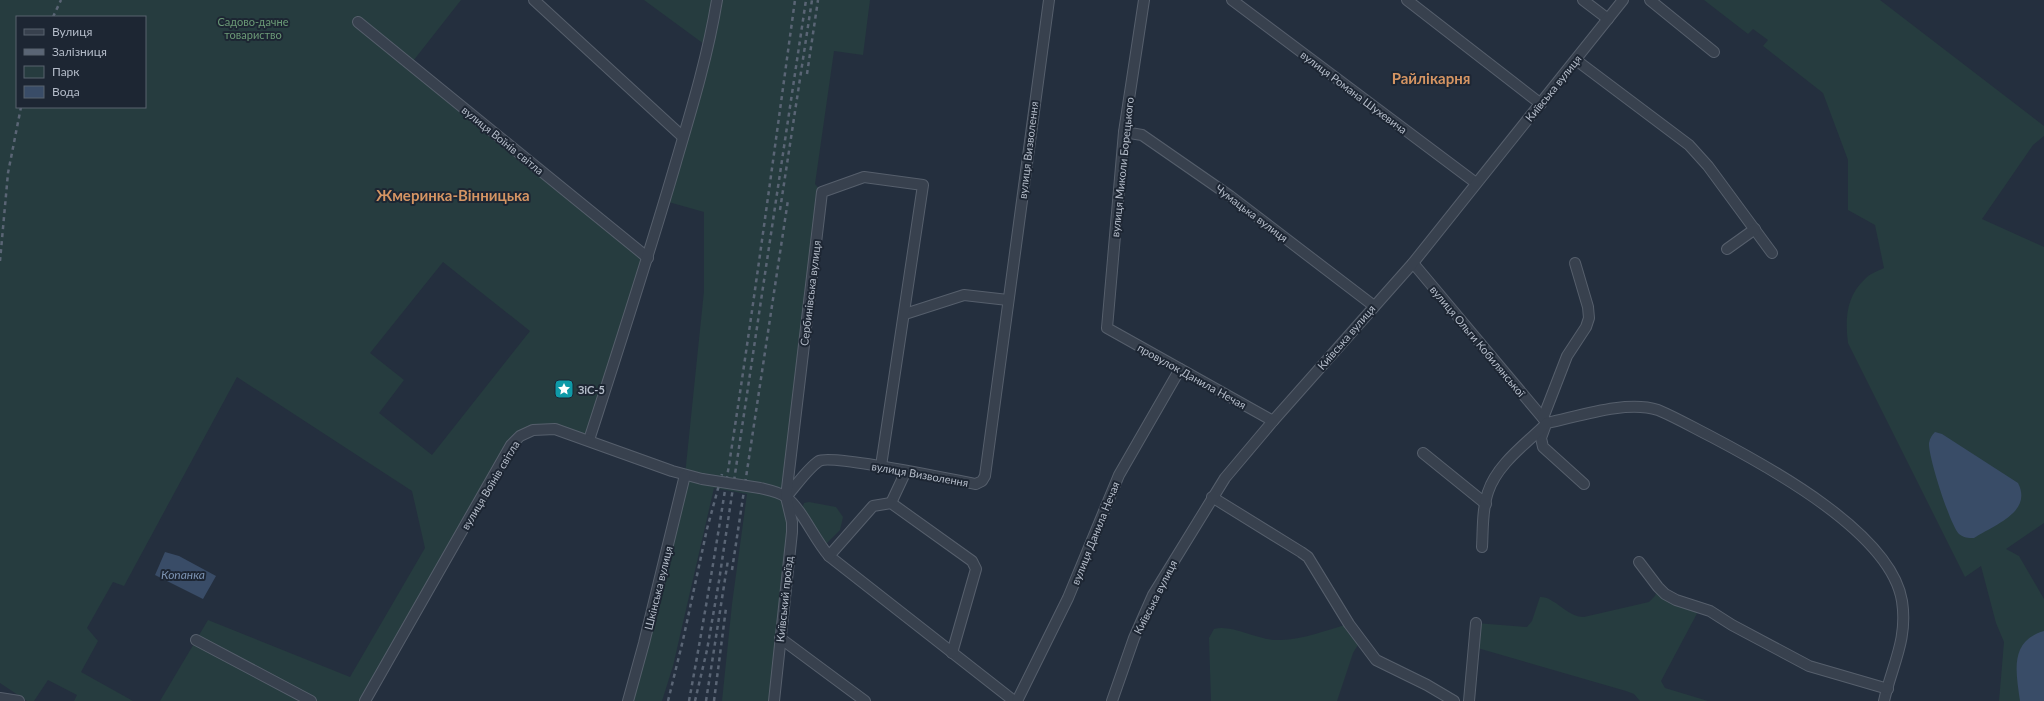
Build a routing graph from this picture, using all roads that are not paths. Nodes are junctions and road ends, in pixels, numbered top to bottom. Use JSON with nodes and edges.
{"nodes":[{"id":1,"x":534,"y":0,"type":"edge"},
{"id":2,"x":717,"y":0,"type":"edge"},
{"id":3,"x":1049,"y":0,"type":"edge"},
{"id":4,"x":1144,"y":0,"type":"edge"},
{"id":5,"x":1232,"y":0,"type":"edge"},
{"id":6,"x":1407,"y":0,"type":"edge"},
{"id":7,"x":1583,"y":0,"type":"edge"},
{"id":8,"x":1623,"y":0,"type":"edge"},
{"id":9,"x":1650,"y":0,"type":"edge"},
{"id":10,"x":1608,"y":19,"type":"junction"},
{"id":11,"x":358,"y":22,"type":"dead end"},
{"id":12,"x":1714,"y":52,"type":"dead end"},
{"id":13,"x":1576,"y":60,"type":"junction"},
{"id":14,"x":1541,"y":104,"type":"junction"},
{"id":15,"x":1124,"y":132,"type":"junction"},
{"id":16,"x":683,"y":137,"type":"junction"},
{"id":17,"x":1476,"y":183,"type":"junction"},
{"id":18,"x":1755,"y":229,"type":"junction"},
{"id":19,"x":1727,"y":249,"type":"dead end"},
{"id":20,"x":1772,"y":253,"type":"dead end"},
{"id":21,"x":648,"y":258,"type":"junction"},
{"id":22,"x":1413,"y":263,"type":"junction"},
{"id":23,"x":1575,"y":263,"type":"dead end"},
{"id":24,"x":1008,"y":300,"type":"junction"},
{"id":25,"x":1374,"y":306,"type":"junction"},
{"id":26,"x":905,"y":314,"type":"junction"},
{"id":27,"x":1111,"y":332,"type":"joint"},
{"id":28,"x":1180,"y":369,"type":"junction"},
{"id":29,"x":1273,"y":421,"type":"junction"},
{"id":30,"x":1545,"y":421,"type":"junction"},
{"id":31,"x":588,"y":440,"type":"junction"},
{"id":32,"x":1423,"y":453,"type":"dead end"},
{"id":33,"x":881,"y":466,"type":"junction"},
{"id":34,"x":906,"y":471,"type":"junction"},
{"id":35,"x":686,"y":475,"type":"junction"},
{"id":36,"x":1584,"y":484,"type":"dead end"},
{"id":37,"x":786,"y":497,"type":"junction"},
{"id":38,"x":1212,"y":498,"type":"junction"},
{"id":39,"x":891,"y":503,"type":"junction"},
{"id":40,"x":1486,"y":504,"type":"junction"},
{"id":41,"x":1482,"y":547,"type":"dead end"},
{"id":42,"x":829,"y":556,"type":"junction"},
{"id":43,"x":1639,"y":562,"type":"dead end"},
{"id":44,"x":1476,"y":623,"type":"dead end"},
{"id":45,"x":780,"y":638,"type":"junction"},
{"id":46,"x":196,"y":640,"type":"dead end"},
{"id":47,"x":952,"y":653,"type":"junction"},
{"id":48,"x":1888,"y":689,"type":"junction"},
{"id":49,"x":0,"y":698,"type":"edge"},
{"id":50,"x":19,"y":701,"type":"edge"},
{"id":51,"x":311,"y":701,"type":"edge"},
{"id":52,"x":365,"y":701,"type":"edge"},
{"id":53,"x":628,"y":701,"type":"edge"},
{"id":54,"x":774,"y":701,"type":"edge"},
{"id":55,"x":865,"y":701,"type":"edge"},
{"id":56,"x":1014,"y":701,"type":"edge"},
{"id":57,"x":1017,"y":701,"type":"edge"},
{"id":58,"x":1112,"y":701,"type":"edge"},
{"id":59,"x":1454,"y":701,"type":"edge"},
{"id":60,"x":1469,"y":701,"type":"edge"},
{"id":61,"x":1884,"y":701,"type":"edge"}],
"edges":[{"from":1,"to":16,"type":"street"},
{"from":2,"to":16,"type":"street"},
{"from":3,"to":24,"type":"street","name":"вулиця Визволення"},
{"from":4,"to":15,"type":"street","name":"вулиця Миколи Борецького"},
{"from":5,"to":17,"type":"street","name":"вулиця Романа Шухевича"},
{"from":6,"to":14,"type":"street"},
{"from":7,"to":10,"type":"street"},
{"from":8,"to":10,"type":"street","name":"Київська вулиця"},
{"from":9,"to":12,"type":"street"},
{"from":10,"to":13,"type":"street","name":"Київська вулиця"},
{"from":11,"to":21,"type":"street","name":"вулиця Воїнів світла"},
{"from":13,"to":14,"type":"street","name":"Київська вулиця"},
{"from":13,"to":18,"type":"street"},
{"from":14,"to":17,"type":"street","name":"Київська вулиця"},
{"from":15,"to":25,"type":"street","name":"Чумацька вулиця"},
{"from":15,"to":27,"type":"street","name":"вулиця Миколи Борецького"},
{"from":16,"to":21,"type":"street"},
{"from":17,"to":22,"type":"street","name":"Київська вулиця"},
{"from":18,"to":19,"type":"street"},
{"from":18,"to":20,"type":"street"},
{"from":21,"to":31,"type":"street"},
{"from":22,"to":25,"type":"street","name":"Київська вулиця"},
{"from":22,"to":30,"type":"street","name":"вулиця Ольги Кобилянської"},
{"from":23,"to":30,"type":"street"},
{"from":24,"to":26,"type":"street"},
{"from":24,"to":34,"type":"street","name":"вулиця Визволення"},
{"from":25,"to":29,"type":"street","name":"Київська вулиця"},
{"from":26,"to":33,"type":"street"},
{"from":26,"to":37,"type":"street","name":"Сербинівська вулиця"},
{"from":27,"to":28,"type":"street","name":"провулок Данила Нечая"},
{"from":28,"to":29,"type":"street","name":"провулок Данила Нечая"},
{"from":28,"to":57,"type":"street","name":"вулиця Данила Нечая"},
{"from":29,"to":38,"type":"street","name":"Київська вулиця"},
{"from":30,"to":36,"type":"street"},
{"from":30,"to":40,"type":"street"},
{"from":30,"to":48,"type":"street"},
{"from":31,"to":35,"type":"street"},
{"from":31,"to":52,"type":"street","name":"вулиця Воїнів світла"},
{"from":32,"to":40,"type":"street"},
{"from":33,"to":34,"type":"street","name":"вулиця Визволення"},
{"from":33,"to":37,"type":"street","name":"вулиця Визволення"},
{"from":34,"to":39,"type":"street"},
{"from":35,"to":37,"type":"street","bridge":true},
{"from":35,"to":53,"type":"street","name":"Шкінська вулиця"},
{"from":37,"to":42,"type":"street"},
{"from":37,"to":45,"type":"street","name":"Київський проїзд"},
{"from":38,"to":58,"type":"street","name":"Київська вулиця"},
{"from":38,"to":59,"type":"street"},
{"from":39,"to":42,"type":"street"},
{"from":39,"to":47,"type":"street"},
{"from":40,"to":41,"type":"street"},
{"from":42,"to":47,"type":"street"},
{"from":43,"to":48,"type":"street"},
{"from":44,"to":60,"type":"street"},
{"from":45,"to":54,"type":"street","name":"Київський проїзд"},
{"from":45,"to":55,"type":"street"},
{"from":46,"to":51,"type":"street"},
{"from":47,"to":56,"type":"street"},
{"from":48,"to":61,"type":"street"},
{"from":49,"to":50,"type":"street"}]}
